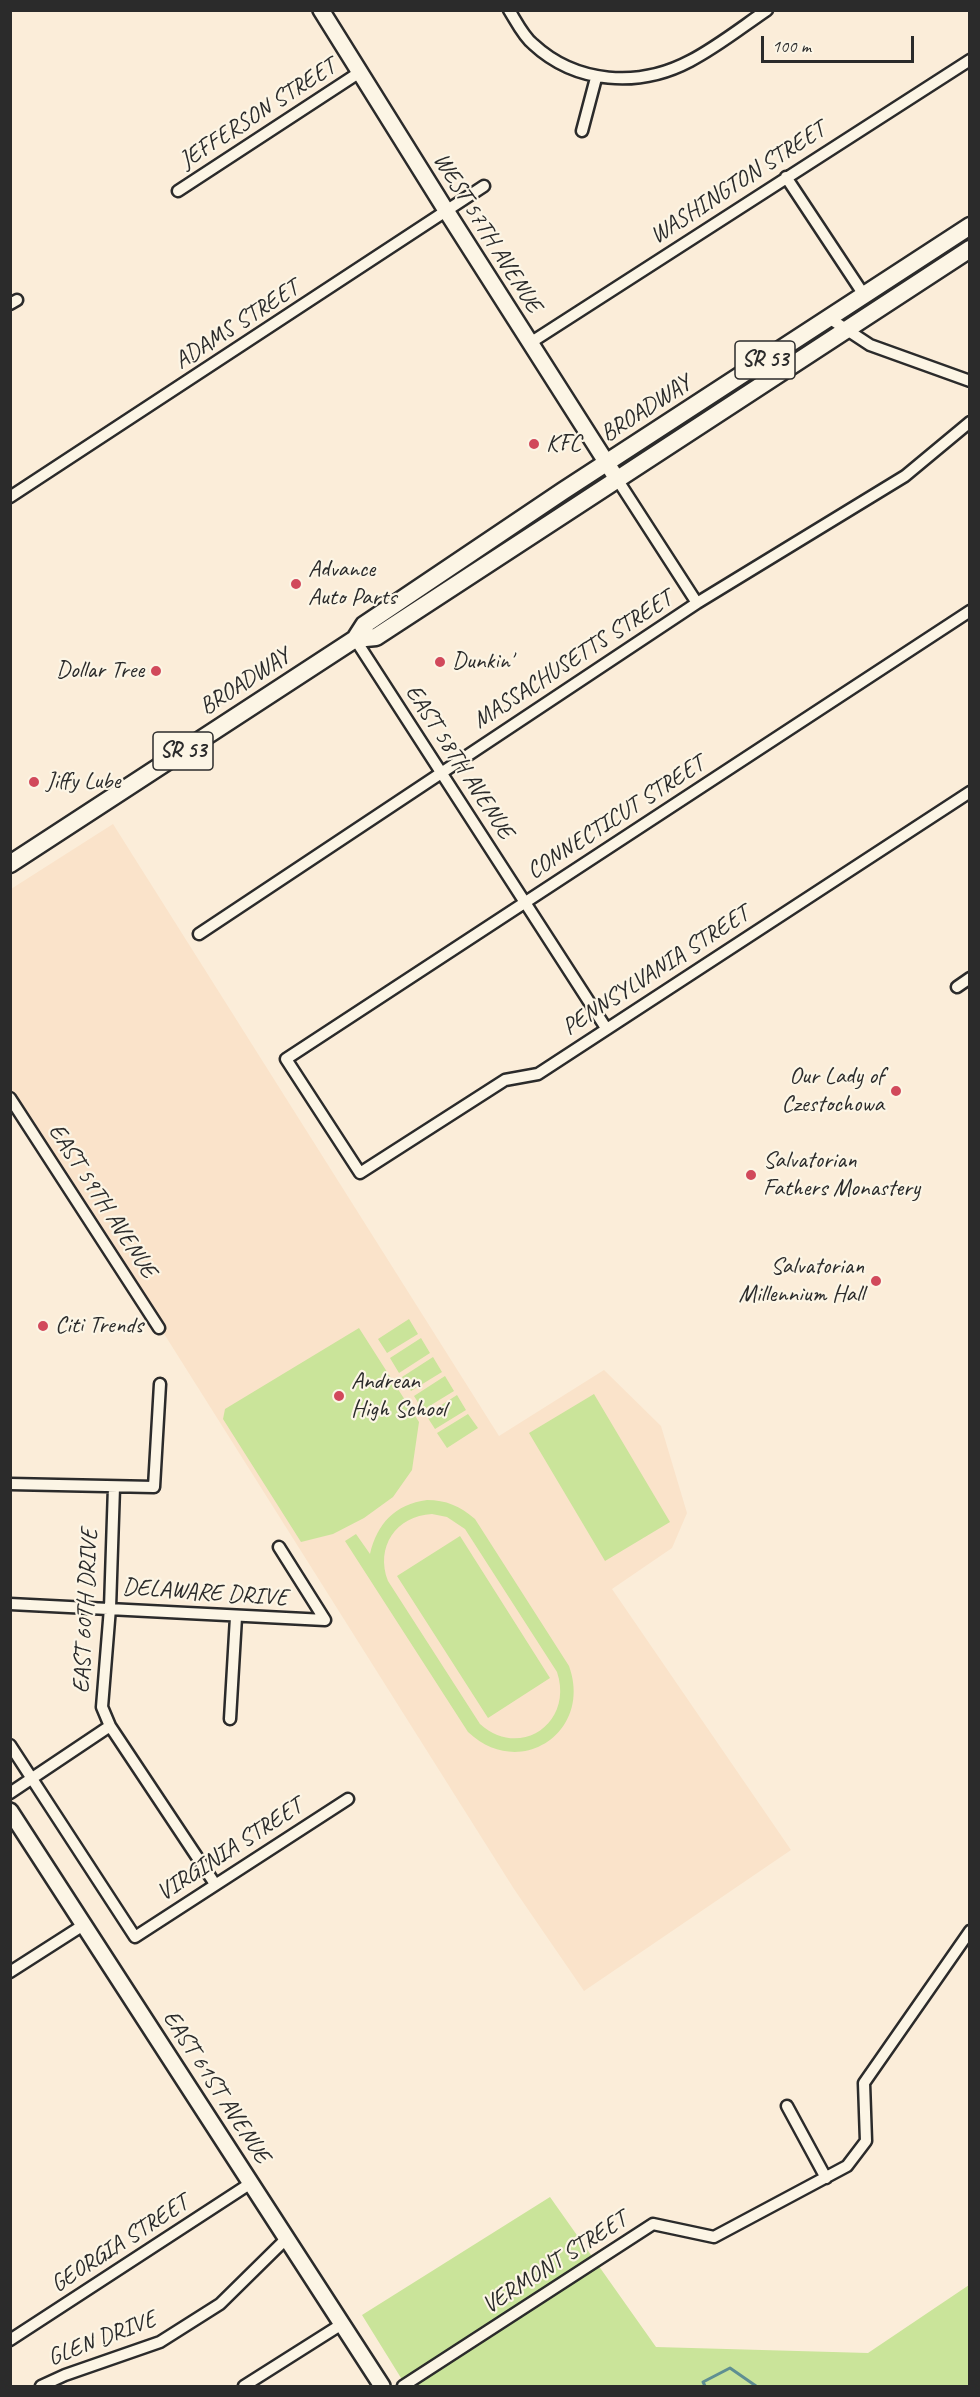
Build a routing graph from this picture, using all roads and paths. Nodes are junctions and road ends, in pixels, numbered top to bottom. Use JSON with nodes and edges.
{"nodes":[{"id":1,"x":321,"y":10,"type":"edge"},
{"id":2,"x":509,"y":10,"type":"edge"},
{"id":3,"x":767,"y":10,"type":"edge"},
{"id":4,"x":969,"y":60,"type":"edge"},
{"id":5,"x":360,"y":72,"type":"junction"},
{"id":6,"x":596,"y":78,"type":"junction"},
{"id":7,"x":582,"y":131,"type":"dead end"},
{"id":8,"x":786,"y":177,"type":"junction"},
{"id":9,"x":484,"y":186,"type":"dead end"},
{"id":10,"x":178,"y":191,"type":"dead end"},
{"id":11,"x":447,"y":212,"type":"junction"},
{"id":12,"x":969,"y":226,"type":"edge"},
{"id":13,"x":969,"y":249,"type":"edge"},
{"id":14,"x":864,"y":295,"type":"junction"},
{"id":15,"x":829,"y":318,"type":"junction"},
{"id":16,"x":844,"y":329,"type":"junction"},
{"id":17,"x":530,"y":343,"type":"junction"},
{"id":18,"x":969,"y":381,"type":"edge"},
{"id":19,"x":969,"y":422,"type":"edge"},
{"id":20,"x":607,"y":463,"type":"junction"},
{"id":21,"x":617,"y":479,"type":"junction"},
{"id":22,"x":10,"y":497,"type":"edge"},
{"id":23,"x":697,"y":603,"type":"junction"},
{"id":24,"x":969,"y":611,"type":"edge"},
{"id":25,"x":355,"y":639,"type":"junction"},
{"id":26,"x":440,"y":772,"type":"junction"},
{"id":27,"x":969,"y":792,"type":"edge"},
{"id":28,"x":10,"y":864,"type":"edge"},
{"id":29,"x":524,"y":903,"type":"junction"},
{"id":30,"x":199,"y":934,"type":"dead end"},
{"id":31,"x":969,"y":978,"type":"edge"},
{"id":32,"x":957,"y":987,"type":"dead end"},
{"id":33,"x":606,"y":1028,"type":"junction"},
{"id":34,"x":10,"y":1098,"type":"edge"},
{"id":35,"x":360,"y":1173,"type":"joint"},
{"id":36,"x":159,"y":1328,"type":"dead end"},
{"id":37,"x":160,"y":1384,"type":"dead end"},
{"id":38,"x":10,"y":1484,"type":"edge"},
{"id":39,"x":114,"y":1487,"type":"junction"},
{"id":40,"x":279,"y":1547,"type":"dead end"},
{"id":41,"x":10,"y":1604,"type":"edge"},
{"id":42,"x":110,"y":1608,"type":"junction"},
{"id":43,"x":236,"y":1617,"type":"junction"},
{"id":44,"x":230,"y":1719,"type":"dead end"},
{"id":45,"x":110,"y":1726,"type":"junction"},
{"id":46,"x":10,"y":1745,"type":"edge"},
{"id":47,"x":32,"y":1779,"type":"junction"},
{"id":48,"x":10,"y":1793,"type":"edge"},
{"id":49,"x":348,"y":1799,"type":"dead end"},
{"id":50,"x":10,"y":1811,"type":"edge"},
{"id":51,"x":215,"y":1884,"type":"junction"},
{"id":52,"x":84,"y":1924,"type":"junction"},
{"id":53,"x":969,"y":1931,"type":"edge"},
{"id":54,"x":10,"y":1972,"type":"edge"},
{"id":55,"x":787,"y":2106,"type":"dead end"},
{"id":56,"x":826,"y":2178,"type":"junction"},
{"id":57,"x":251,"y":2183,"type":"junction"},
{"id":58,"x":287,"y":2238,"type":"junction"},
{"id":59,"x":342,"y":2324,"type":"junction"},
{"id":60,"x":10,"y":2340,"type":"edge"},
{"id":61,"x":41,"y":2386,"type":"edge"},
{"id":62,"x":244,"y":2386,"type":"edge"},
{"id":63,"x":382,"y":2386,"type":"edge"},
{"id":64,"x":403,"y":2386,"type":"edge"}],
"edges":[{"from":1,"to":5,"type":"main road","name":"WEST 57TH AVENUE"},
{"from":2,"to":6,"type":"street"},
{"from":3,"to":6,"type":"street"},
{"from":4,"to":8,"type":"street","name":"WASHINGTON STREET"},
{"from":5,"to":10,"type":"street","name":"JEFFERSON STREET"},
{"from":5,"to":11,"type":"main road","name":"WEST 57TH AVENUE"},
{"from":6,"to":7,"type":"street"},
{"from":8,"to":14,"type":"street"},
{"from":8,"to":17,"type":"street","name":"WASHINGTON STREET"},
{"from":9,"to":11,"type":"street","name":"ADAMS STREET"},
{"from":11,"to":17,"type":"main road","name":"WEST 57TH AVENUE"},
{"from":11,"to":22,"type":"street","name":"ADAMS STREET"},
{"from":12,"to":14,"type":"main road","name":"BROADWAY","number":"SR 53"},
{"from":13,"to":16,"type":"main road","name":"BROADWAY","number":"SR 53"},
{"from":14,"to":15,"type":"main road","name":"BROADWAY","number":"SR 53"},
{"from":15,"to":16,"type":"street"},
{"from":15,"to":20,"type":"main road","name":"BROADWAY","number":"SR 53"},
{"from":16,"to":18,"type":"street"},
{"from":16,"to":21,"type":"main road","name":"BROADWAY","number":"SR 53"},
{"from":17,"to":20,"type":"main road","name":"WEST 57TH AVENUE"},
{"from":19,"to":23,"type":"street","name":"MASSACHUSETTS STREET"},
{"from":20,"to":21,"type":"main road","name":"WEST 57TH AVENUE"},
{"from":20,"to":25,"type":"main road","name":"BROADWAY","number":"SR 53"},
{"from":21,"to":23,"type":"street"},
{"from":21,"to":25,"type":"main road","name":"BROADWAY","number":"SR 53"},
{"from":23,"to":26,"type":"street","name":"MASSACHUSETTS STREET"},
{"from":24,"to":29,"type":"street","name":"CONNECTICUT STREET"},
{"from":25,"to":26,"type":"street","name":"EAST 58TH AVENUE"},
{"from":25,"to":28,"type":"main road","name":"BROADWAY","number":"SR 53"},
{"from":26,"to":29,"type":"street","name":"EAST 58TH AVENUE"},
{"from":26,"to":30,"type":"street","name":"MASSACHUSETTS STREET"},
{"from":27,"to":33,"type":"street","name":"PENNSYLVANIA STREET"},
{"from":29,"to":33,"type":"street","name":"EAST 58TH AVENUE"},
{"from":29,"to":35,"type":"street","name":"CONNECTICUT STREET"},
{"from":31,"to":32,"type":"street"},
{"from":33,"to":35,"type":"street","name":"PENNSYLVANIA STREET"},
{"from":34,"to":36,"type":"street","name":"EAST 59TH AVENUE"},
{"from":37,"to":39,"type":"street"},
{"from":38,"to":39,"type":"street"},
{"from":39,"to":42,"type":"street","name":"EAST 60TH DRIVE"},
{"from":40,"to":43,"type":"street","name":"DELAWARE DRIVE"},
{"from":41,"to":42,"type":"street","name":"DELAWARE DRIVE"},
{"from":42,"to":43,"type":"street","name":"DELAWARE DRIVE"},
{"from":42,"to":45,"type":"street","name":"EAST 60TH DRIVE"},
{"from":43,"to":44,"type":"street"},
{"from":45,"to":47,"type":"street"},
{"from":45,"to":51,"type":"street","name":"EAST 60TH DRIVE"},
{"from":46,"to":47,"type":"street"},
{"from":47,"to":48,"type":"street"},
{"from":47,"to":51,"type":"street","name":"VIRGINIA STREET"},
{"from":49,"to":51,"type":"street","name":"VIRGINIA STREET"},
{"from":50,"to":52,"type":"main road","name":"EAST 61ST AVENUE"},
{"from":52,"to":54,"type":"street"},
{"from":52,"to":57,"type":"main road","name":"EAST 61ST AVENUE"},
{"from":53,"to":56,"type":"street","name":"VERMONT STREET"},
{"from":55,"to":56,"type":"street"},
{"from":56,"to":64,"type":"street","name":"VERMONT STREET"},
{"from":57,"to":58,"type":"main road","name":"EAST 61ST AVENUE"},
{"from":57,"to":60,"type":"street","name":"GEORGIA STREET"},
{"from":58,"to":59,"type":"main road","name":"EAST 61ST AVENUE"},
{"from":58,"to":61,"type":"street","name":"GLEN DRIVE"},
{"from":59,"to":62,"type":"street"},
{"from":59,"to":63,"type":"main road","name":"EAST 61ST AVENUE"}]}
